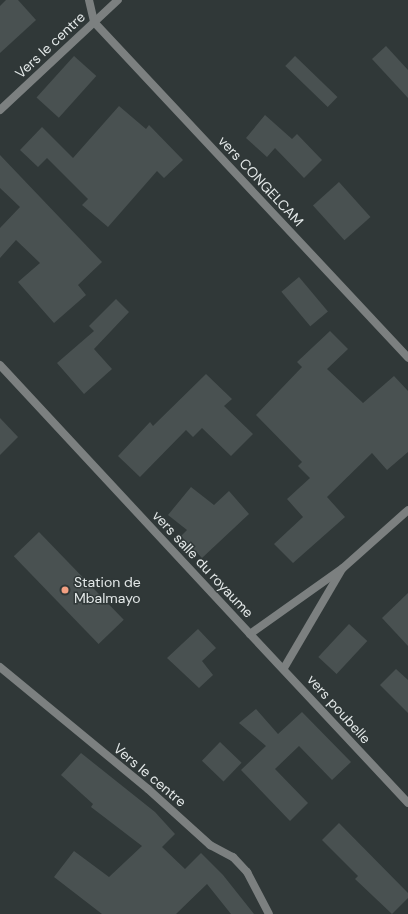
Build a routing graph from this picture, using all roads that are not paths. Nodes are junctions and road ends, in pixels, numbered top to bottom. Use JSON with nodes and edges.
{"nodes":[{"id":1,"x":89,"y":0,"type":"edge"},
{"id":2,"x":118,"y":0,"type":"edge"},
{"id":3,"x":94,"y":22,"type":"junction"},
{"id":4,"x":0,"y":110,"type":"edge"},
{"id":5,"x":408,"y":358,"type":"edge"},
{"id":6,"x":0,"y":365,"type":"edge"},
{"id":7,"x":408,"y":510,"type":"edge"},
{"id":8,"x":343,"y":568,"type":"junction"},
{"id":9,"x":250,"y":634,"type":"junction"},
{"id":10,"x":0,"y":667,"type":"edge"},
{"id":11,"x":284,"y":668,"type":"junction"},
{"id":12,"x":408,"y":802,"type":"edge"},
{"id":13,"x":269,"y":914,"type":"edge"}],
"edges":[{"from":1,"to":3,"type":"street"},
{"from":2,"to":3,"type":"street","name":"Vers le centre"},
{"from":3,"to":4,"type":"street","name":"Vers le centre"},
{"from":3,"to":5,"type":"street","name":"vers CONGELCAM"},
{"from":6,"to":9,"type":"street","name":"vers salle du royaume"},
{"from":7,"to":8,"type":"street","name":"vers salle du royaume"},
{"from":8,"to":9,"type":"street","name":"vers salle du royaume"},
{"from":8,"to":11,"type":"street"},
{"from":9,"to":11,"type":"street","name":"vers poubelle"},
{"from":10,"to":13,"type":"street","name":"Vers le centre"},
{"from":11,"to":12,"type":"street","name":"vers poubelle"}]}
